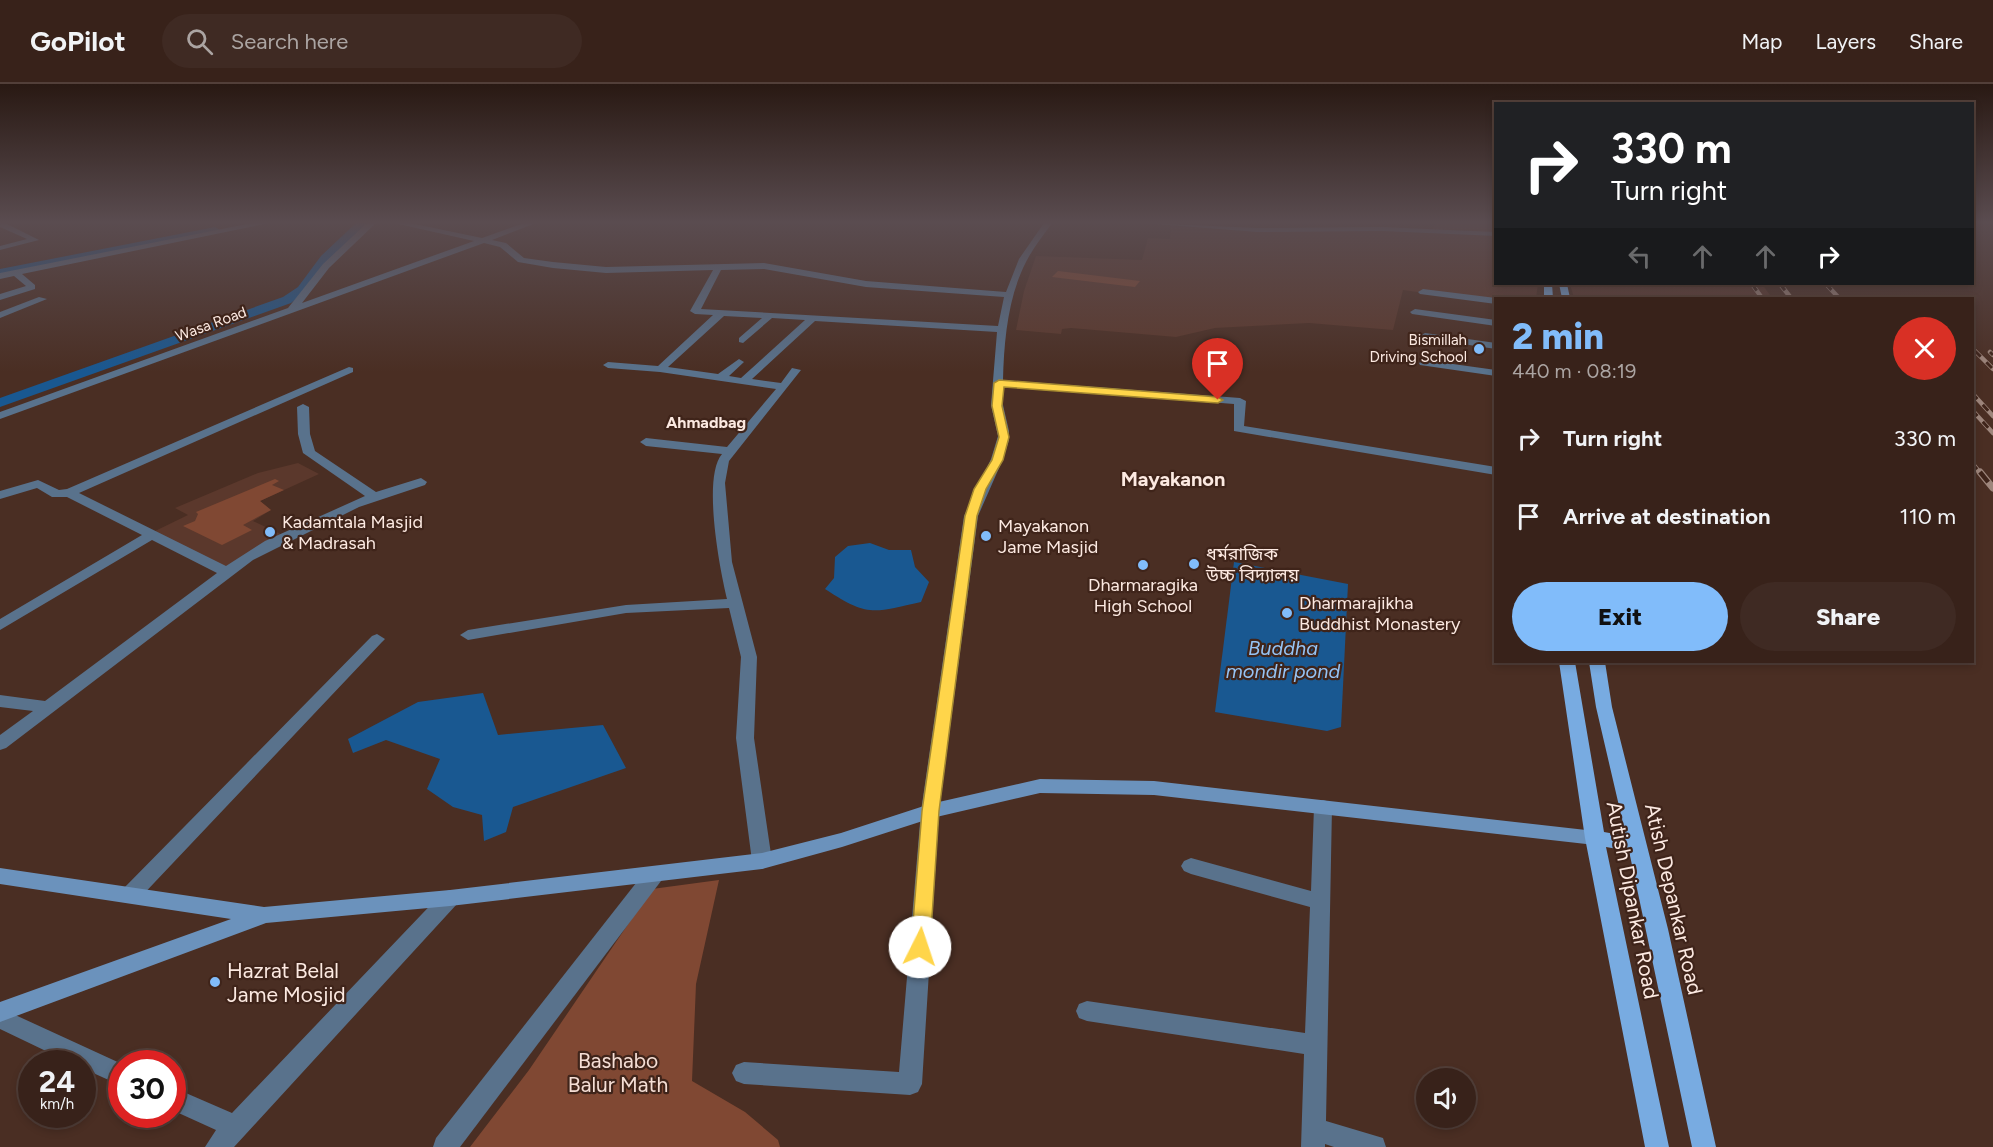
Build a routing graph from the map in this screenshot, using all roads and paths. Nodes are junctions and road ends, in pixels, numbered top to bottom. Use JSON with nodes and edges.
{"nodes":[{"id":1,"x":16,"y":273,"type":"joint"},
{"id":2,"x":321,"y":273,"type":"edge"},
{"id":3,"x":397,"y":273,"type":"edge"},
{"id":4,"x":716,"y":273,"type":"edge"},
{"id":5,"x":801,"y":273,"type":"edge"},
{"id":6,"x":1018,"y":273,"type":"edge"},
{"id":7,"x":0,"y":276,"type":"edge"},
{"id":8,"x":1423,"y":292,"type":"dead end"},
{"id":9,"x":1010,"y":296,"type":"junction"},
{"id":10,"x":0,"y":297,"type":"edge"},
{"id":11,"x":42,"y":299,"type":"dead end"},
{"id":12,"x":1494,"y":301,"type":"edge"},
{"id":13,"x":291,"y":311,"type":"junction"},
{"id":14,"x":1415,"y":312,"type":"dead end"},
{"id":15,"x":721,"y":313,"type":"junction"},
{"id":16,"x":0,"y":315,"type":"edge"},
{"id":17,"x":769,"y":316,"type":"junction"},
{"id":18,"x":812,"y":319,"type":"junction"},
{"id":19,"x":1494,"y":323,"type":"edge"},
{"id":20,"x":1002,"y":329,"type":"junction"},
{"id":21,"x":1425,"y":336,"type":"dead end"},
{"id":22,"x":743,"y":340,"type":"dead end"},
{"id":23,"x":1494,"y":346,"type":"edge"},
{"id":24,"x":739,"y":362,"type":"dead end"},
{"id":25,"x":1424,"y":363,"type":"dead end"},
{"id":26,"x":608,"y":365,"type":"dead end"},
{"id":27,"x":660,"y":369,"type":"junction"},
{"id":28,"x":349,"y":370,"type":"dead end"},
{"id":29,"x":796,"y":370,"type":"dead end"},
{"id":30,"x":1494,"y":373,"type":"edge"},
{"id":31,"x":720,"y":378,"type":"junction"},
{"id":32,"x":744,"y":381,"type":"junction"},
{"id":33,"x":999,"y":383,"type":"junction"},
{"id":34,"x":784,"y":387,"type":"junction"},
{"id":35,"x":303,"y":406,"type":"dead end"},
{"id":36,"x":0,"y":416,"type":"edge"},
{"id":37,"x":646,"y":442,"type":"dead end"},
{"id":38,"x":730,"y":451,"type":"junction"},
{"id":39,"x":1494,"y":471,"type":"edge"},
{"id":40,"x":421,"y":482,"type":"dead end"},
{"id":41,"x":69,"y":494,"type":"junction"},
{"id":42,"x":0,"y":495,"type":"edge"},
{"id":43,"x":374,"y":496,"type":"junction"},
{"id":44,"x":151,"y":535,"type":"junction"},
{"id":45,"x":227,"y":572,"type":"junction"},
{"id":46,"x":736,"y":603,"type":"junction"},
{"id":47,"x":0,"y":625,"type":"edge"},
{"id":48,"x":468,"y":635,"type":"dead end"},
{"id":49,"x":377,"y":639,"type":"dead end"},
{"id":50,"x":1567,"y":663,"type":"edge"},
{"id":51,"x":1597,"y":663,"type":"edge"},
{"id":52,"x":0,"y":701,"type":"edge"},
{"id":53,"x":48,"y":707,"type":"junction"},
{"id":54,"x":0,"y":744,"type":"edge"},
{"id":55,"x":1323,"y":807,"type":"junction"},
{"id":56,"x":930,"y":811,"type":"junction"},
{"id":57,"x":1595,"y":838,"type":"junction"},
{"id":58,"x":1636,"y":845,"type":"junction"},
{"id":59,"x":762,"y":861,"type":"junction"},
{"id":60,"x":1191,"y":866,"type":"dead end"},
{"id":61,"x":654,"y":875,"type":"junction"},
{"id":62,"x":0,"y":876,"type":"edge"},
{"id":63,"x":130,"y":895,"type":"junction"},
{"id":64,"x":450,"y":898,"type":"junction"},
{"id":65,"x":1322,"y":902,"type":"junction"},
{"id":66,"x":265,"y":915,"type":"junction"},
{"id":67,"x":1087,"y":1011,"type":"dead end"},
{"id":68,"x":0,"y":1012,"type":"edge"},
{"id":69,"x":0,"y":1018,"type":"edge"},
{"id":70,"x":1317,"y":1045,"type":"junction"},
{"id":71,"x":108,"y":1068,"type":"edge"},
{"id":72,"x":744,"y":1073,"type":"dead end"},
{"id":73,"x":186,"y":1104,"type":"edge"},
{"id":74,"x":235,"y":1127,"type":"junction"},
{"id":75,"x":1313,"y":1138,"type":"edge"},
{"id":76,"x":217,"y":1147,"type":"edge"},
{"id":77,"x":445,"y":1147,"type":"edge"},
{"id":78,"x":1374,"y":1147,"type":"edge"},
{"id":79,"x":1657,"y":1147,"type":"edge"},
{"id":80,"x":1704,"y":1147,"type":"edge"}],
"edges":[{"from":1,"to":7,"type":"street"},
{"from":1,"to":10,"type":"street"},
{"from":2,"to":13,"type":"street"},
{"from":3,"to":13,"type":"street","name":"Wasa Road"},
{"from":4,"to":15,"type":"street"},
{"from":5,"to":9,"type":"street"},
{"from":6,"to":9,"type":"street"},
{"from":8,"to":12,"type":"street"},
{"from":9,"to":20,"type":"street"},
{"from":11,"to":16,"type":"street"},
{"from":13,"to":36,"type":"street","name":"Wasa Road"},
{"from":14,"to":19,"type":"street"},
{"from":15,"to":17,"type":"street"},
{"from":15,"to":27,"type":"street"},
{"from":17,"to":18,"type":"street"},
{"from":17,"to":22,"type":"street"},
{"from":18,"to":20,"type":"street"},
{"from":18,"to":32,"type":"street"},
{"from":20,"to":33,"type":"street"},
{"from":21,"to":23,"type":"street"},
{"from":24,"to":31,"type":"street"},
{"from":25,"to":30,"type":"street"},
{"from":26,"to":27,"type":"street"},
{"from":27,"to":31,"type":"street"},
{"from":28,"to":41,"type":"street"},
{"from":29,"to":34,"type":"street"},
{"from":31,"to":32,"type":"street"},
{"from":32,"to":34,"type":"street"},
{"from":33,"to":39,"type":"street"},
{"from":33,"to":56,"type":"street"},
{"from":34,"to":38,"type":"street"},
{"from":35,"to":43,"type":"street"},
{"from":37,"to":38,"type":"street"},
{"from":38,"to":46,"type":"street"},
{"from":40,"to":43,"type":"street"},
{"from":41,"to":42,"type":"street"},
{"from":41,"to":44,"type":"street"},
{"from":43,"to":45,"type":"street"},
{"from":44,"to":45,"type":"street"},
{"from":44,"to":47,"type":"street"},
{"from":45,"to":53,"type":"street"},
{"from":46,"to":48,"type":"street"},
{"from":46,"to":59,"type":"street"},
{"from":49,"to":63,"type":"street"},
{"from":50,"to":57,"type":"main road","name":"Autish Dipankar Road"},
{"from":51,"to":58,"type":"main road","name":"Atish Depankar Road"},
{"from":52,"to":53,"type":"street"},
{"from":53,"to":54,"type":"street"},
{"from":55,"to":56,"type":"street"},
{"from":55,"to":57,"type":"street"},
{"from":55,"to":65,"type":"street"},
{"from":56,"to":59,"type":"street"},
{"from":56,"to":72,"type":"street"},
{"from":57,"to":58,"type":"main road"},
{"from":57,"to":79,"type":"main road","name":"Autish Dipankar Road"},
{"from":58,"to":80,"type":"main road","name":"Atish Depankar Road"},
{"from":59,"to":61,"type":"street"},
{"from":60,"to":65,"type":"street"},
{"from":61,"to":64,"type":"street"},
{"from":61,"to":77,"type":"street"},
{"from":62,"to":63,"type":"street"},
{"from":63,"to":66,"type":"street"},
{"from":64,"to":66,"type":"street"},
{"from":64,"to":74,"type":"street"},
{"from":65,"to":70,"type":"street"},
{"from":66,"to":68,"type":"street"},
{"from":67,"to":70,"type":"street"},
{"from":69,"to":71,"type":"street"},
{"from":70,"to":75,"type":"street"},
{"from":73,"to":74,"type":"street"},
{"from":74,"to":76,"type":"street"},
{"from":75,"to":78,"type":"street"}]}
